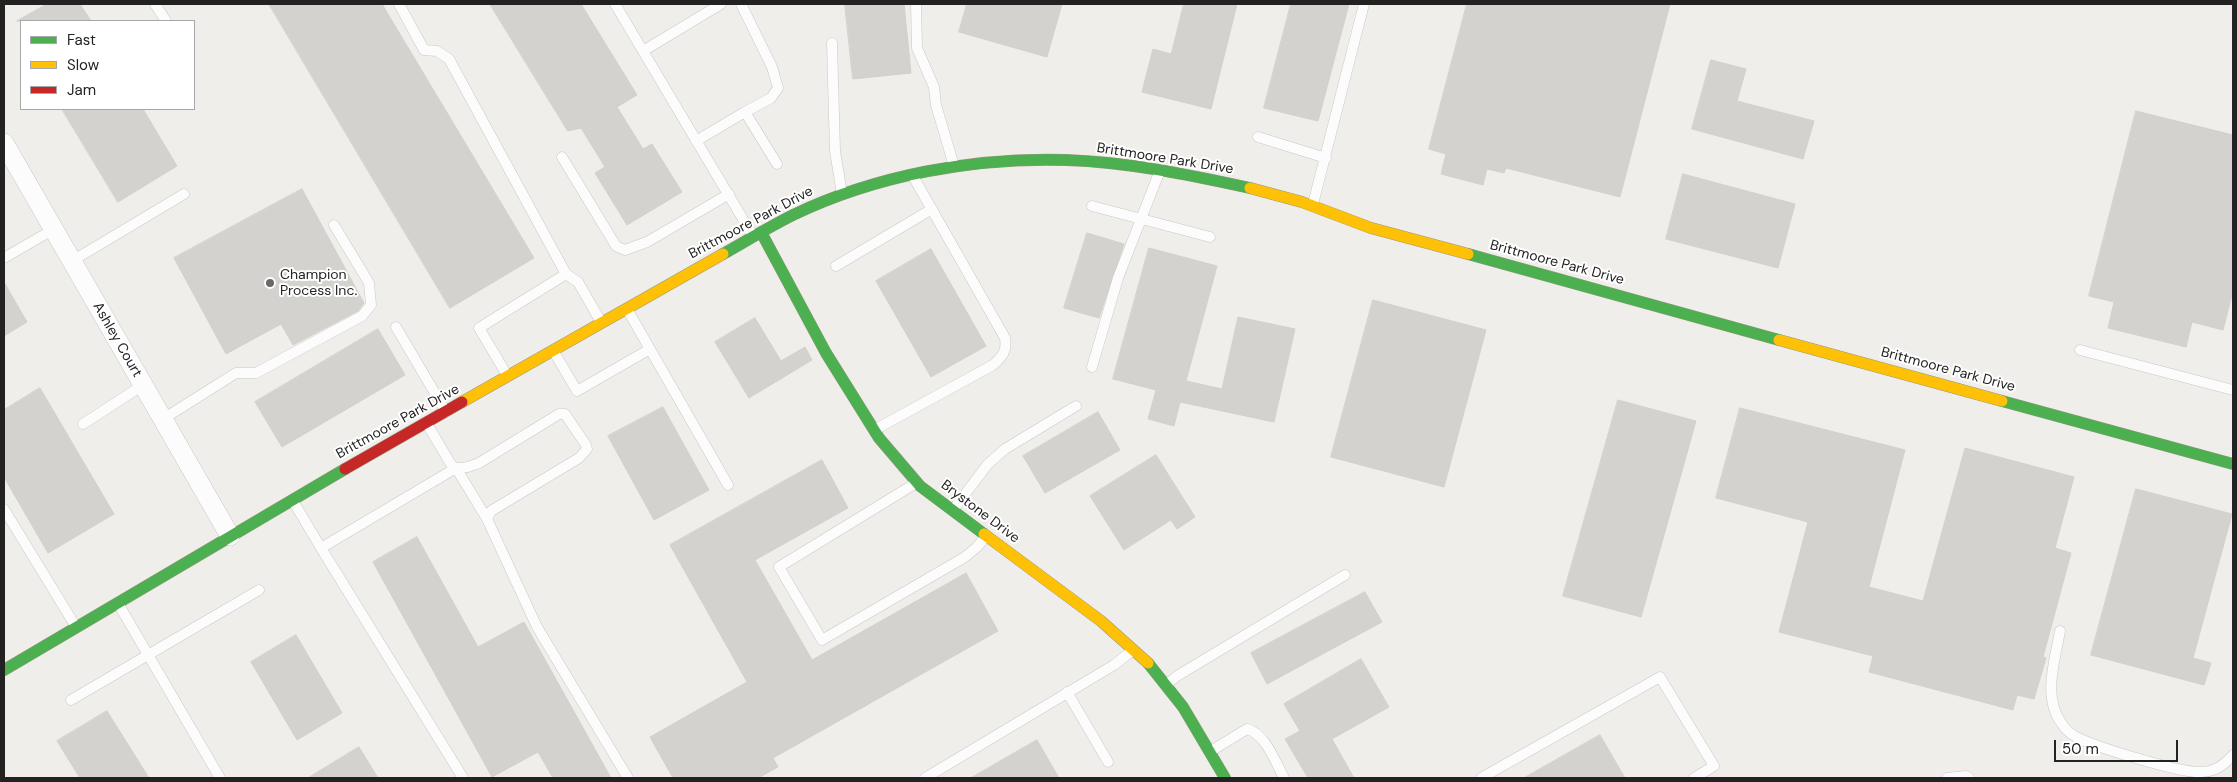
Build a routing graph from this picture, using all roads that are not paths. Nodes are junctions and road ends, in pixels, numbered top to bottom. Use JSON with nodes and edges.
{"nodes":[{"id":1,"x":155,"y":4,"type":"edge"},
{"id":2,"x":399,"y":4,"type":"edge"},
{"id":3,"x":614,"y":4,"type":"edge"},
{"id":4,"x":721,"y":4,"type":"edge"},
{"id":5,"x":741,"y":4,"type":"edge"},
{"id":6,"x":916,"y":4,"type":"edge"},
{"id":7,"x":1364,"y":4,"type":"edge"},
{"id":8,"x":165,"y":20,"type":"edge"},
{"id":9,"x":832,"y":42,"type":"dead end"},
{"id":10,"x":642,"y":51,"type":"junction"},
{"id":11,"x":744,"y":112,"type":"junction"},
{"id":12,"x":1258,"y":137,"type":"dead end"},
{"id":13,"x":696,"y":141,"type":"junction"},
{"id":14,"x":4,"y":143,"type":"edge"},
{"id":15,"x":562,"y":157,"type":"dead end"},
{"id":16,"x":1326,"y":158,"type":"junction"},
{"id":17,"x":777,"y":164,"type":"dead end"},
{"id":18,"x":955,"y":167,"type":"junction"},
{"id":19,"x":1160,"y":172,"type":"junction"},
{"id":20,"x":912,"y":175,"type":"junction"},
{"id":21,"x":184,"y":194,"type":"dead end"},
{"id":22,"x":728,"y":194,"type":"junction"},
{"id":23,"x":843,"y":195,"type":"junction"},
{"id":24,"x":1312,"y":205,"type":"junction"},
{"id":25,"x":1092,"y":206,"type":"dead end"},
{"id":26,"x":932,"y":209,"type":"junction"},
{"id":27,"x":1142,"y":218,"type":"junction"},
{"id":28,"x":334,"y":225,"type":"dead end"},
{"id":29,"x":54,"y":230,"type":"junction"},
{"id":30,"x":757,"y":234,"type":"junction"},
{"id":31,"x":1210,"y":237,"type":"dead end"},
{"id":32,"x":4,"y":258,"type":"edge"},
{"id":33,"x":72,"y":261,"type":"junction"},
{"id":34,"x":836,"y":266,"type":"dead end"},
{"id":35,"x":566,"y":274,"type":"junction"},
{"id":36,"x":626,"y":308,"type":"junction"},
{"id":37,"x":601,"y":323,"type":"junction"},
{"id":38,"x":396,"y":327,"type":"dead end"},
{"id":39,"x":650,"y":349,"type":"junction"},
{"id":40,"x":554,"y":350,"type":"junction"},
{"id":41,"x":2080,"y":350,"type":"dead end"},
{"id":42,"x":1092,"y":367,"type":"dead end"},
{"id":43,"x":508,"y":377,"type":"junction"},
{"id":44,"x":144,"y":385,"type":"junction"},
{"id":45,"x":2233,"y":390,"type":"edge"},
{"id":46,"x":1076,"y":406,"type":"dead end"},
{"id":47,"x":446,"y":413,"type":"junction"},
{"id":48,"x":163,"y":420,"type":"junction"},
{"id":49,"x":83,"y":424,"type":"dead end"},
{"id":50,"x":427,"y":424,"type":"junction"},
{"id":51,"x":872,"y":431,"type":"junction"},
{"id":52,"x":2233,"y":464,"type":"edge"},
{"id":53,"x":456,"y":468,"type":"junction"},
{"id":54,"x":916,"y":482,"type":"junction"},
{"id":55,"x":728,"y":485,"type":"dead end"},
{"id":56,"x":292,"y":500,"type":"junction"},
{"id":57,"x":4,"y":509,"type":"edge"},
{"id":58,"x":953,"y":510,"type":"junction"},
{"id":59,"x":487,"y":519,"type":"junction"},
{"id":60,"x":230,"y":536,"type":"junction"},
{"id":61,"x":986,"y":536,"type":"junction"},
{"id":62,"x":321,"y":548,"type":"junction"},
{"id":63,"x":1345,"y":575,"type":"dead end"},
{"id":64,"x":259,"y":590,"type":"dead end"},
{"id":65,"x":118,"y":604,"type":"junction"},
{"id":66,"x":76,"y":628,"type":"junction"},
{"id":67,"x":2060,"y":631,"type":"dead end"},
{"id":68,"x":1134,"y":650,"type":"junction"},
{"id":69,"x":147,"y":654,"type":"junction"},
{"id":70,"x":4,"y":670,"type":"edge"},
{"id":71,"x":1165,"y":685,"type":"junction"},
{"id":72,"x":1067,"y":692,"type":"junction"},
{"id":73,"x":71,"y":700,"type":"dead end"},
{"id":74,"x":1209,"y":752,"type":"junction"},
{"id":75,"x":2233,"y":755,"type":"edge"},
{"id":76,"x":1108,"y":762,"type":"dead end"},
{"id":77,"x":220,"y":778,"type":"edge"},
{"id":78,"x":463,"y":778,"type":"edge"},
{"id":79,"x":628,"y":778,"type":"edge"},
{"id":80,"x":925,"y":778,"type":"edge"},
{"id":81,"x":1225,"y":778,"type":"edge"},
{"id":82,"x":1284,"y":778,"type":"edge"},
{"id":83,"x":1481,"y":778,"type":"edge"},
{"id":84,"x":1694,"y":778,"type":"edge"},
{"id":85,"x":1947,"y":778,"type":"edge"},
{"id":86,"x":1969,"y":778,"type":"edge"}],
"edges":[{"from":1,"to":8,"type":"lane"},
{"from":2,"to":35,"type":"lane"},
{"from":3,"to":10,"type":"lane"},
{"from":4,"to":10,"type":"lane"},
{"from":5,"to":11,"type":"lane"},
{"from":6,"to":18,"type":"lane"},
{"from":7,"to":16,"type":"lane"},
{"from":9,"to":23,"type":"lane"},
{"from":10,"to":13,"type":"lane"},
{"from":11,"to":13,"type":"lane"},
{"from":11,"to":17,"type":"lane"},
{"from":12,"to":16,"type":"lane"},
{"from":13,"to":22,"type":"lane"},
{"from":14,"to":29,"type":"street","name":"Ashley Court"},
{"from":15,"to":22,"type":"lane"},
{"from":16,"to":24,"type":"lane"},
{"from":18,"to":19,"type":"street","name":"Brittmoore Park Drive"},
{"from":18,"to":20,"type":"street","name":"Brittmoore Park Drive"},
{"from":19,"to":24,"type":"street","name":"Brittmoore Park Drive"},
{"from":19,"to":27,"type":"lane"},
{"from":20,"to":23,"type":"street","name":"Brittmoore Park Drive"},
{"from":20,"to":26,"type":"lane"},
{"from":21,"to":33,"type":"lane"},
{"from":22,"to":30,"type":"lane"},
{"from":23,"to":30,"type":"street","name":"Brittmoore Park Drive"},
{"from":24,"to":52,"type":"street","name":"Brittmoore Park Drive"},
{"from":25,"to":27,"type":"lane"},
{"from":26,"to":34,"type":"lane"},
{"from":26,"to":51,"type":"lane"},
{"from":27,"to":31,"type":"lane"},
{"from":27,"to":42,"type":"lane"},
{"from":28,"to":48,"type":"lane"},
{"from":29,"to":32,"type":"lane"},
{"from":29,"to":33,"type":"street","name":"Ashley Court"},
{"from":30,"to":36,"type":"street","name":"Brittmoore Park Drive"},
{"from":30,"to":51,"type":"street","name":"Brystone Drive"},
{"from":33,"to":44,"type":"street","name":"Ashley Court"},
{"from":35,"to":37,"type":"lane"},
{"from":35,"to":43,"type":"lane"},
{"from":36,"to":37,"type":"street","name":"Brittmoore Park Drive"},
{"from":36,"to":39,"type":"lane"},
{"from":37,"to":40,"type":"street","name":"Brittmoore Park Drive"},
{"from":38,"to":47,"type":"lane"},
{"from":39,"to":40,"type":"lane"},
{"from":39,"to":55,"type":"lane"},
{"from":40,"to":43,"type":"street","name":"Brittmoore Park Drive"},
{"from":41,"to":45,"type":"lane"},
{"from":43,"to":47,"type":"street","name":"Brittmoore Park Drive"},
{"from":44,"to":48,"type":"street","name":"Ashley Court"},
{"from":44,"to":49,"type":"lane"},
{"from":46,"to":58,"type":"lane"},
{"from":47,"to":50,"type":"street","name":"Brittmoore Park Drive"},
{"from":48,"to":60,"type":"street","name":"Ashley Court"},
{"from":50,"to":53,"type":"lane"},
{"from":50,"to":56,"type":"street","name":"Brittmoore Park Drive"},
{"from":51,"to":54,"type":"street","name":"Brystone Drive"},
{"from":53,"to":59,"type":"lane"},
{"from":53,"to":59,"type":"lane"},
{"from":53,"to":62,"type":"lane"},
{"from":54,"to":58,"type":"street","name":"Brystone Drive"},
{"from":54,"to":61,"type":"lane"},
{"from":56,"to":60,"type":"street","name":"Brittmoore Park Drive"},
{"from":56,"to":62,"type":"lane"},
{"from":57,"to":66,"type":"lane"},
{"from":58,"to":61,"type":"street","name":"Brystone Drive"},
{"from":59,"to":79,"type":"lane"},
{"from":60,"to":65,"type":"street","name":"Brittmoore Park Drive"},
{"from":61,"to":68,"type":"street","name":"Brystone Drive"},
{"from":62,"to":78,"type":"lane"},
{"from":63,"to":71,"type":"lane"},
{"from":64,"to":69,"type":"lane"},
{"from":65,"to":66,"type":"street","name":"Brittmoore Park Drive"},
{"from":65,"to":69,"type":"lane"},
{"from":66,"to":70,"type":"street","name":"Brittmoore Park Drive"},
{"from":67,"to":75,"type":"lane"},
{"from":68,"to":71,"type":"street","name":"Brystone Drive"},
{"from":68,"to":72,"type":"lane"},
{"from":69,"to":73,"type":"lane"},
{"from":69,"to":77,"type":"lane"},
{"from":71,"to":74,"type":"street","name":"Brystone Drive"},
{"from":72,"to":76,"type":"lane"},
{"from":72,"to":80,"type":"lane"},
{"from":74,"to":81,"type":"street","name":"Brystone Drive"},
{"from":74,"to":82,"type":"lane"},
{"from":83,"to":84,"type":"lane"},
{"from":85,"to":86,"type":"lane"}]}
